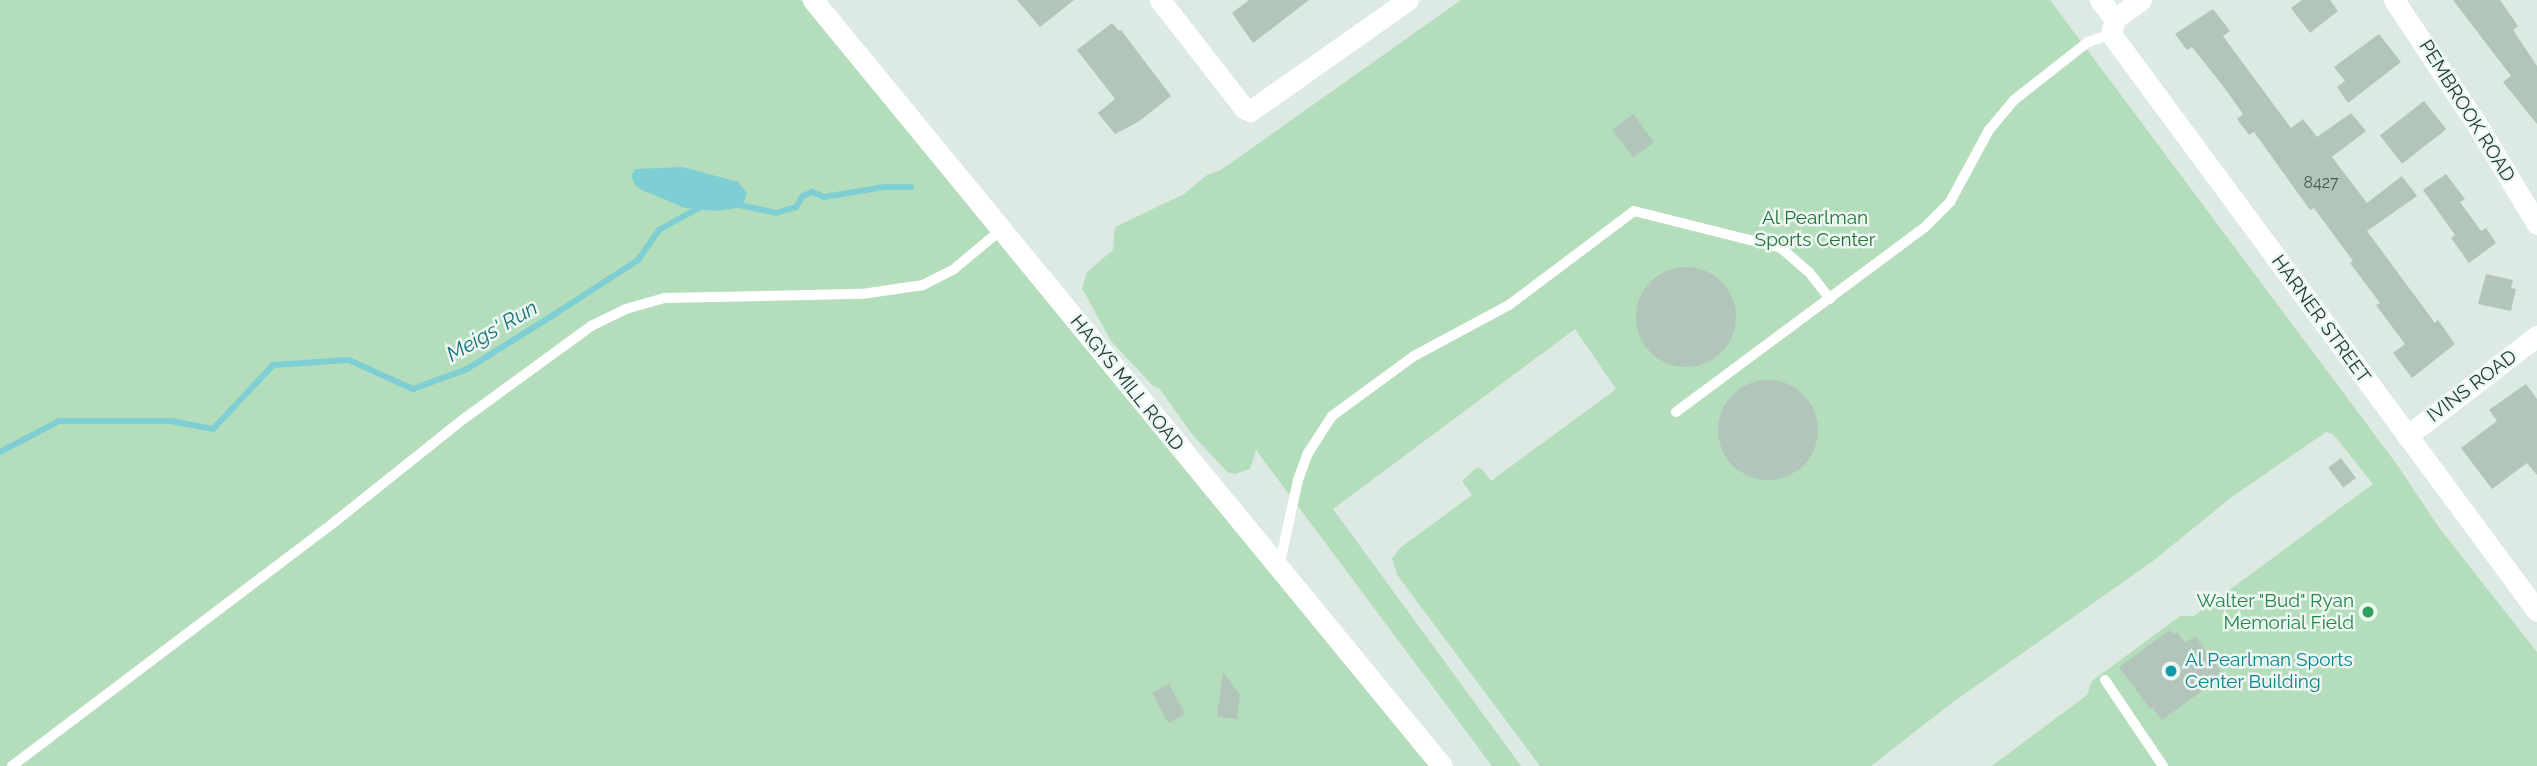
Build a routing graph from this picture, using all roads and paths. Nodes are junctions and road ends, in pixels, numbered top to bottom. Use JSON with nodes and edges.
{"nodes":[{"id":1,"x":813,"y":0,"type":"edge"},
{"id":2,"x":1160,"y":0,"type":"edge"},
{"id":3,"x":1408,"y":0,"type":"edge"},
{"id":4,"x":2100,"y":0,"type":"edge"},
{"id":5,"x":2141,"y":0,"type":"edge"},
{"id":6,"x":2394,"y":0,"type":"edge"},
{"id":7,"x":2112,"y":26,"type":"junction"},
{"id":8,"x":2537,"y":224,"type":"edge"},
{"id":9,"x":1002,"y":229,"type":"junction"},
{"id":10,"x":1830,"y":299,"type":"junction"},
{"id":11,"x":2537,"y":336,"type":"edge"},
{"id":12,"x":1676,"y":412,"type":"dead end"},
{"id":13,"x":2407,"y":436,"type":"junction"},
{"id":14,"x":1279,"y":567,"type":"junction"},
{"id":15,"x":2537,"y":611,"type":"edge"},
{"id":16,"x":2105,"y":680,"type":"dead end"},
{"id":17,"x":12,"y":766,"type":"edge"},
{"id":18,"x":1441,"y":766,"type":"edge"},
{"id":19,"x":2163,"y":766,"type":"edge"}],
"edges":[{"from":1,"to":9,"type":"street","name":"HAGYS MILL ROAD"},
{"from":2,"to":3,"type":"street"},
{"from":4,"to":7,"type":"street","name":"HARNER STREET"},
{"from":5,"to":7,"type":"street"},
{"from":6,"to":8,"type":"street","name":"PEMBROOK ROAD"},
{"from":7,"to":10,"type":"lane"},
{"from":7,"to":13,"type":"street","name":"HARNER STREET"},
{"from":9,"to":14,"type":"street","name":"HAGYS MILL ROAD"},
{"from":9,"to":17,"type":"lane"},
{"from":10,"to":12,"type":"lane"},
{"from":10,"to":14,"type":"lane"},
{"from":11,"to":13,"type":"street","name":"IVINS ROAD"},
{"from":13,"to":15,"type":"street","name":"HARNER STREET"},
{"from":14,"to":18,"type":"street","name":"HAGYS MILL ROAD"},
{"from":16,"to":19,"type":"lane"}]}
